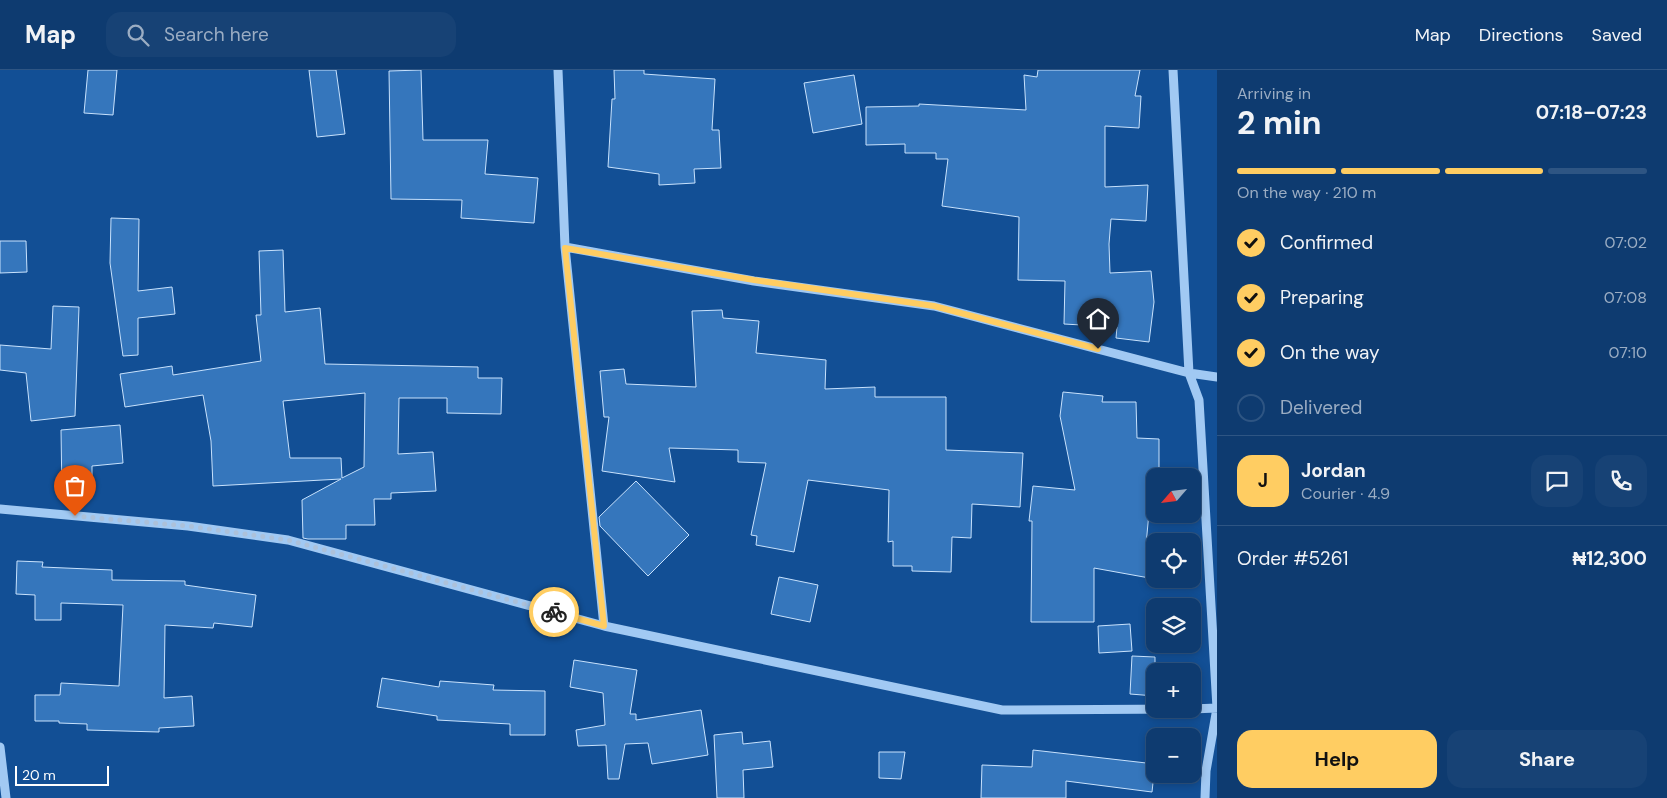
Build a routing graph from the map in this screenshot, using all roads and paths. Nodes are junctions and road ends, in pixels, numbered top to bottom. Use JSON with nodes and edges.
{"nodes":[{"id":1,"x":558,"y":70,"type":"edge"},
{"id":2,"x":1173,"y":70,"type":"edge"},
{"id":3,"x":565,"y":248,"type":"junction"},
{"id":4,"x":1189,"y":373,"type":"junction"},
{"id":5,"x":1217,"y":377,"type":"edge"},
{"id":6,"x":0,"y":509,"type":"edge"},
{"id":7,"x":604,"y":626,"type":"junction"},
{"id":8,"x":1217,"y":708,"type":"edge"},
{"id":9,"x":1146,"y":709,"type":"edge"},
{"id":10,"x":1201,"y":709,"type":"edge"},
{"id":11,"x":0,"y":747,"type":"edge"},
{"id":12,"x":6,"y":798,"type":"edge"},
{"id":13,"x":1205,"y":798,"type":"edge"}],
"edges":[{"from":1,"to":3,"type":"street"},
{"from":2,"to":4,"type":"street"},
{"from":3,"to":4,"type":"street"},
{"from":3,"to":7,"type":"street"},
{"from":4,"to":5,"type":"street"},
{"from":4,"to":8,"type":"street"},
{"from":6,"to":7,"type":"street"},
{"from":7,"to":9,"type":"street"},
{"from":8,"to":10,"type":"street"},
{"from":8,"to":13,"type":"street"},
{"from":11,"to":12,"type":"street"}]}
